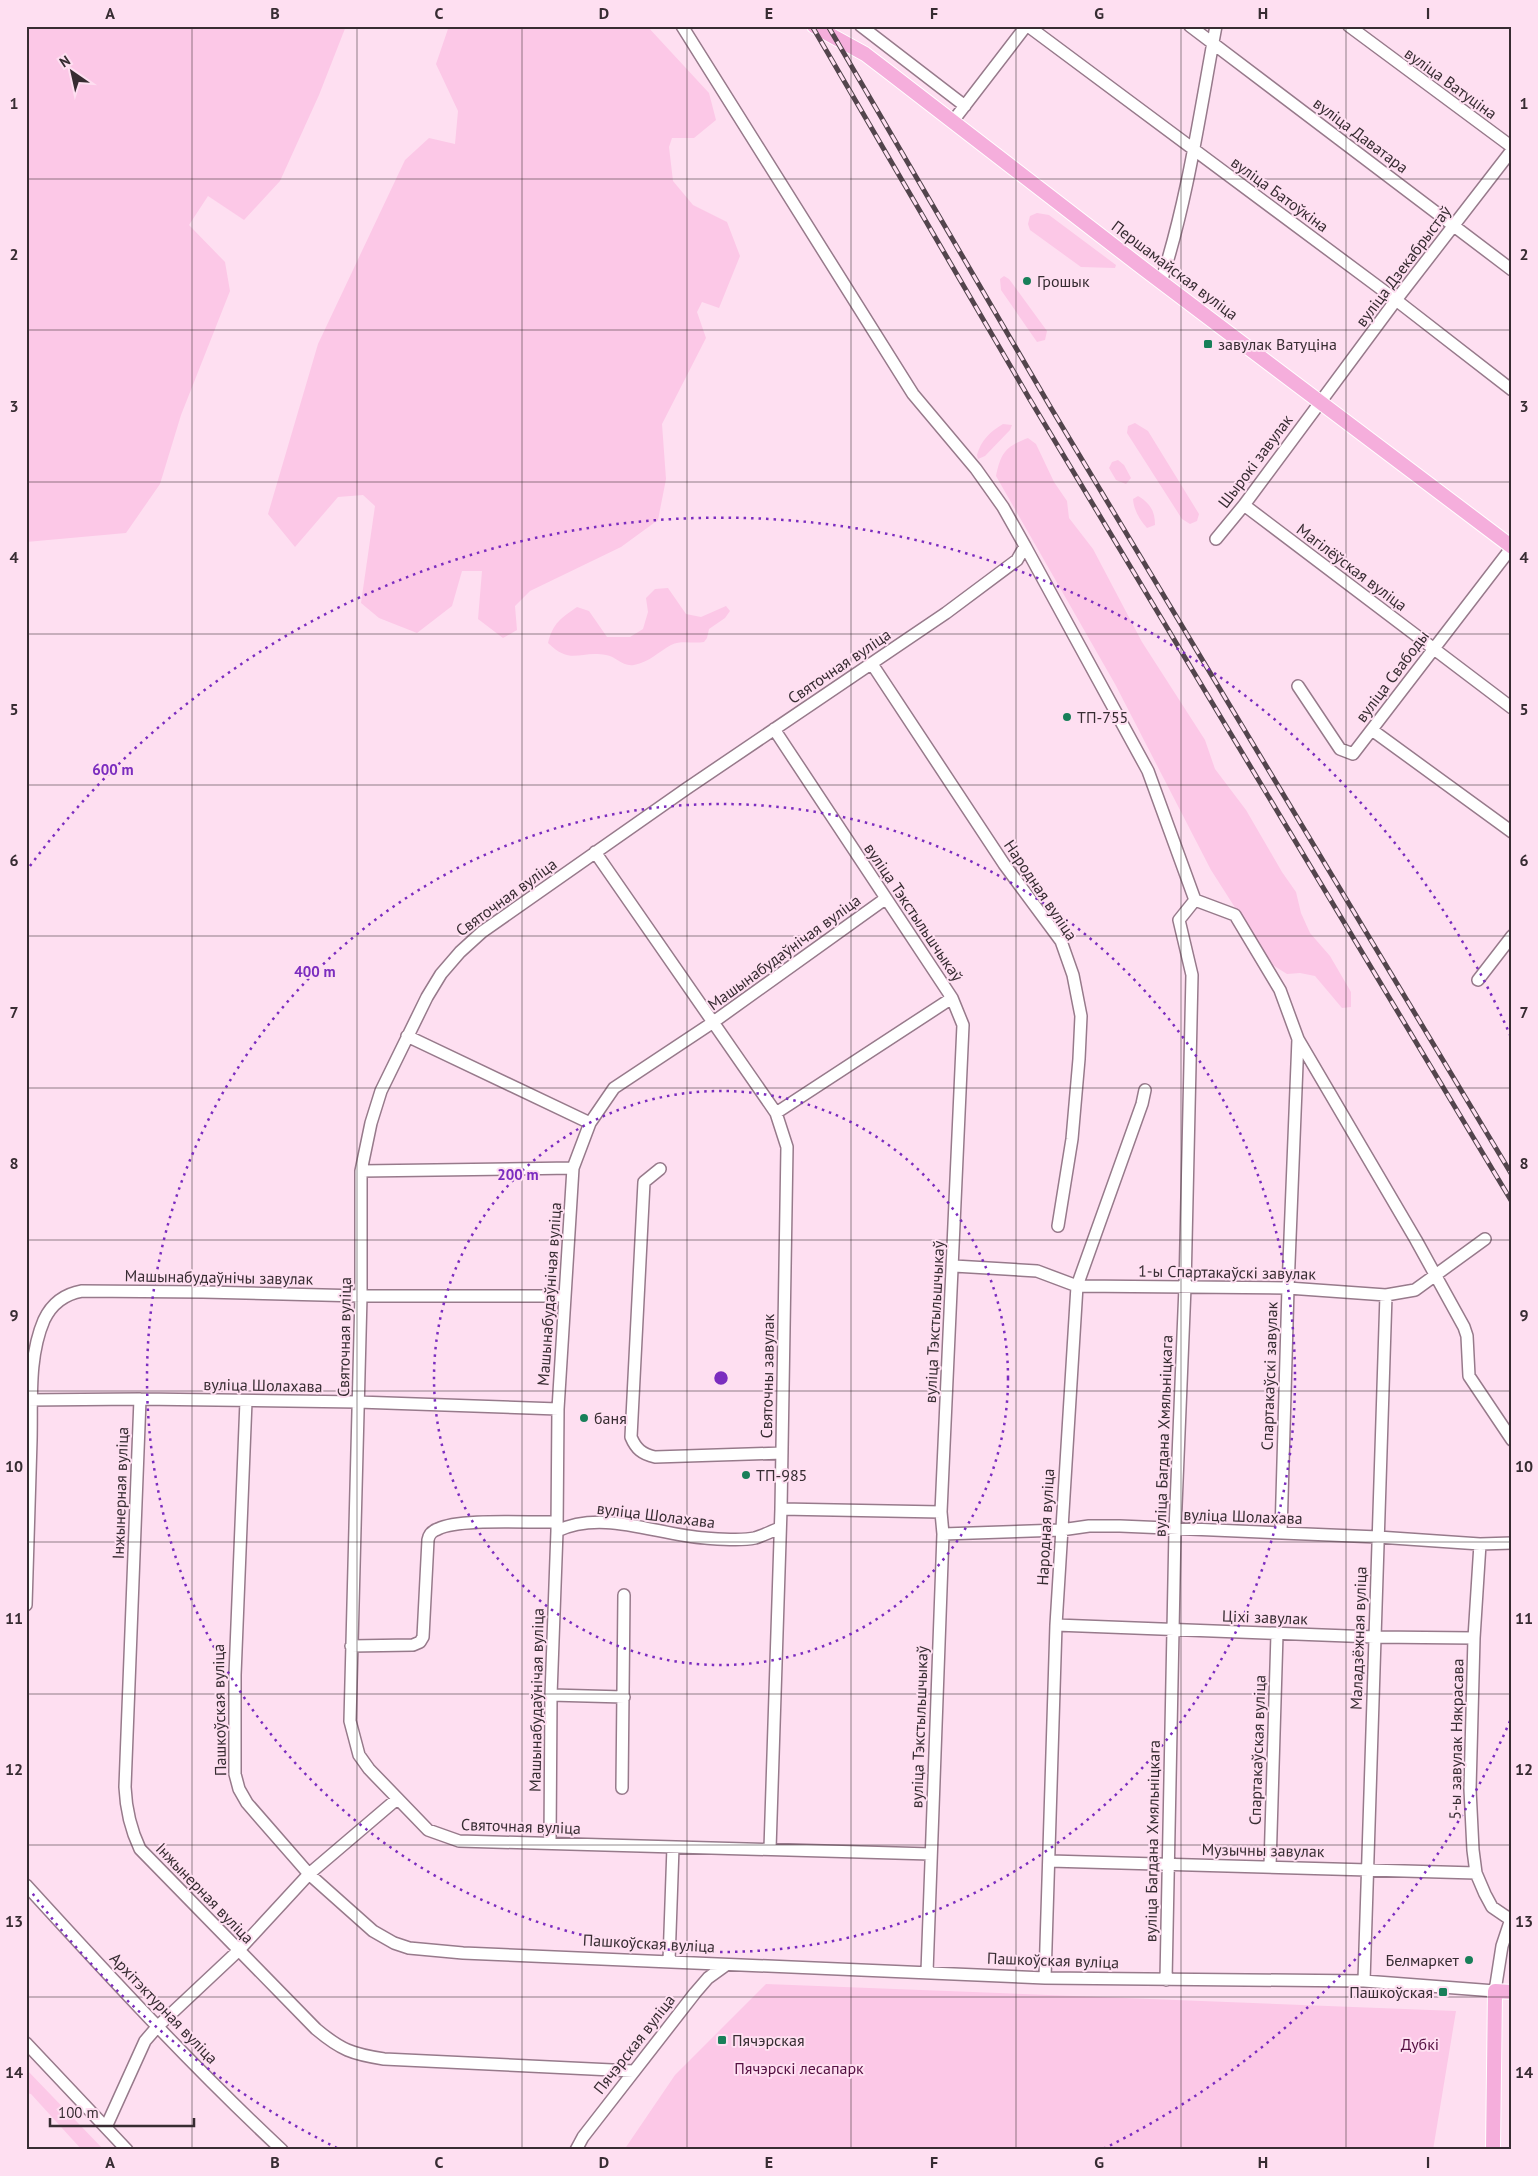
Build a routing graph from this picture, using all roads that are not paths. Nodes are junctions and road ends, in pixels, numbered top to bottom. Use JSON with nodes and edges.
{"nodes":[{"id":1,"x":682,"y":26,"type":"edge"},
{"id":2,"x":814,"y":26,"type":"edge"},
{"id":3,"x":861,"y":26,"type":"edge"},
{"id":4,"x":1027,"y":26,"type":"edge"},
{"id":5,"x":1190,"y":26,"type":"edge"},
{"id":6,"x":1216,"y":26,"type":"edge"},
{"id":7,"x":1349,"y":26,"type":"edge"},
{"id":8,"x":1213,"y":43,"type":"junction"},
{"id":9,"x":965,"y":106,"type":"junction"},
{"id":10,"x":953,"y":121,"type":"junction"},
{"id":11,"x":1512,"y":149,"type":"edge"},
{"id":12,"x":1193,"y":150,"type":"junction"},
{"id":13,"x":1454,"y":226,"type":"junction"},
{"id":14,"x":1512,"y":270,"type":"edge"},
{"id":15,"x":1161,"y":282,"type":"junction"},
{"id":16,"x":1396,"y":300,"type":"junction"},
{"id":17,"x":1512,"y":390,"type":"edge"},
{"id":18,"x":1320,"y":402,"type":"junction"},
{"id":19,"x":1244,"y":506,"type":"junction"},
{"id":20,"x":1216,"y":539,"type":"dead end"},
{"id":21,"x":1025,"y":546,"type":"junction"},
{"id":22,"x":1512,"y":547,"type":"edge"},
{"id":23,"x":1433,"y":649,"type":"junction"},
{"id":24,"x":872,"y":664,"type":"junction"},
{"id":25,"x":1298,"y":686,"type":"dead end"},
{"id":26,"x":1512,"y":708,"type":"edge"},
{"id":27,"x":774,"y":730,"type":"junction"},
{"id":28,"x":1372,"y":730,"type":"junction"},
{"id":29,"x":1512,"y":832,"type":"edge"},
{"id":30,"x":595,"y":852,"type":"junction"},
{"id":31,"x":885,"y":899,"type":"junction"},
{"id":32,"x":1195,"y":900,"type":"junction"},
{"id":33,"x":1512,"y":936,"type":"edge"},
{"id":34,"x":1478,"y":980,"type":"dead end"},
{"id":35,"x":952,"y":998,"type":"junction"},
{"id":36,"x":712,"y":1023,"type":"junction"},
{"id":37,"x":407,"y":1036,"type":"junction"},
{"id":38,"x":1298,"y":1039,"type":"junction"},
{"id":39,"x":1145,"y":1090,"type":"dead end"},
{"id":40,"x":776,"y":1113,"type":"junction"},
{"id":41,"x":590,"y":1123,"type":"junction"},
{"id":42,"x":573,"y":1168,"type":"junction"},
{"id":43,"x":660,"y":1169,"type":"dead end"},
{"id":44,"x":361,"y":1171,"type":"junction"},
{"id":45,"x":1058,"y":1226,"type":"dead end"},
{"id":46,"x":1485,"y":1239,"type":"dead end"},
{"id":47,"x":954,"y":1266,"type":"junction"},
{"id":48,"x":1436,"y":1276,"type":"junction"},
{"id":49,"x":1077,"y":1286,"type":"junction"},
{"id":50,"x":1185,"y":1287,"type":"junction"},
{"id":51,"x":1288,"y":1288,"type":"junction"},
{"id":52,"x":1386,"y":1295,"type":"junction"},
{"id":53,"x":362,"y":1296,"type":"junction"},
{"id":54,"x":565,"y":1296,"type":"junction"},
{"id":55,"x":140,"y":1399,"type":"junction"},
{"id":56,"x":29,"y":1400,"type":"edge"},
{"id":57,"x":246,"y":1401,"type":"junction"},
{"id":58,"x":358,"y":1402,"type":"junction"},
{"id":59,"x":558,"y":1409,"type":"junction"},
{"id":60,"x":1512,"y":1440,"type":"edge"},
{"id":61,"x":782,"y":1453,"type":"junction"},
{"id":62,"x":781,"y":1509,"type":"junction"},
{"id":63,"x":941,"y":1512,"type":"junction"},
{"id":64,"x":557,"y":1527,"type":"junction"},
{"id":65,"x":780,"y":1528,"type":"junction"},
{"id":66,"x":1061,"y":1530,"type":"junction"},
{"id":67,"x":1175,"y":1530,"type":"junction"},
{"id":68,"x":1281,"y":1533,"type":"junction"},
{"id":69,"x":942,"y":1534,"type":"junction"},
{"id":70,"x":1378,"y":1537,"type":"junction"},
{"id":71,"x":1512,"y":1543,"type":"edge"},
{"id":72,"x":1480,"y":1544,"type":"junction"},
{"id":73,"x":624,"y":1595,"type":"dead end"},
{"id":74,"x":26,"y":1605,"type":"edge"},
{"id":75,"x":1056,"y":1625,"type":"junction"},
{"id":76,"x":1174,"y":1629,"type":"junction"},
{"id":77,"x":1276,"y":1634,"type":"junction"},
{"id":78,"x":1374,"y":1637,"type":"junction"},
{"id":79,"x":1474,"y":1638,"type":"junction"},
{"id":80,"x":351,"y":1646,"type":"junction"},
{"id":81,"x":551,"y":1695,"type":"junction"},
{"id":82,"x":624,"y":1696,"type":"junction"},
{"id":83,"x":622,"y":1788,"type":"dead end"},
{"id":84,"x":398,"y":1799,"type":"junction"},
{"id":85,"x":550,"y":1843,"type":"junction"},
{"id":86,"x":673,"y":1847,"type":"junction"},
{"id":87,"x":770,"y":1850,"type":"junction"},
{"id":88,"x":931,"y":1854,"type":"junction"},
{"id":89,"x":1050,"y":1861,"type":"junction"},
{"id":90,"x":1167,"y":1864,"type":"junction"},
{"id":91,"x":1270,"y":1866,"type":"junction"},
{"id":92,"x":1368,"y":1870,"type":"junction"},
{"id":93,"x":1476,"y":1873,"type":"junction"},
{"id":94,"x":309,"y":1874,"type":"junction"},
{"id":95,"x":26,"y":1885,"type":"edge"},
{"id":96,"x":1511,"y":1918,"type":"edge"},
{"id":97,"x":238,"y":1951,"type":"junction"},
{"id":98,"x":669,"y":1961,"type":"junction"},
{"id":99,"x":726,"y":1964,"type":"junction"},
{"id":100,"x":928,"y":1972,"type":"junction"},
{"id":101,"x":1045,"y":1978,"type":"junction"},
{"id":102,"x":1166,"y":1980,"type":"junction"},
{"id":103,"x":1364,"y":1981,"type":"junction"},
{"id":104,"x":1495,"y":1991,"type":"junction"},
{"id":105,"x":1512,"y":1992,"type":"edge"},
{"id":106,"x":157,"y":2027,"type":"junction"},
{"id":107,"x":26,"y":2043,"type":"edge"},
{"id":108,"x":633,"y":2071,"type":"junction"},
{"id":109,"x":106,"y":2127,"type":"junction"},
{"id":110,"x":127,"y":2150,"type":"edge"},
{"id":111,"x":282,"y":2150,"type":"edge"},
{"id":112,"x":576,"y":2150,"type":"edge"},
{"id":113,"x":1493,"y":2150,"type":"edge"}],
"edges":[{"from":1,"to":21,"type":"street"},
{"from":2,"to":10,"type":"main road","name":"Першамайская вуліца"},
{"from":3,"to":9,"type":"street"},
{"from":4,"to":9,"type":"street"},
{"from":4,"to":12,"type":"street","name":"вуліца Батоўкіна"},
{"from":5,"to":8,"type":"street","name":"вуліца Даватара"},
{"from":6,"to":8,"type":"street"},
{"from":7,"to":11,"type":"street","name":"вуліца Ватуціна"},
{"from":8,"to":12,"type":"street"},
{"from":8,"to":13,"type":"street","name":"вуліца Даватара"},
{"from":9,"to":10,"type":"street"},
{"from":10,"to":15,"type":"main road","name":"Першамайская вуліца"},
{"from":11,"to":13,"type":"street","name":"вуліца Дзекабрыстаў"},
{"from":12,"to":15,"type":"street"},
{"from":12,"to":16,"type":"street","name":"вуліца Батоўкіна"},
{"from":13,"to":14,"type":"street","name":"вуліца Даватара"},
{"from":13,"to":16,"type":"street","name":"вуліца Дзекабрыстаў"},
{"from":15,"to":18,"type":"main road","name":"Першамайская вуліца"},
{"from":16,"to":17,"type":"street","name":"вуліца Батоўкіна"},
{"from":16,"to":18,"type":"street","name":"вуліца Дзекабрыстаў"},
{"from":18,"to":19,"type":"street","name":"Шырокі завулак"},
{"from":18,"to":22,"type":"main road","name":"Першамайская вуліца"},
{"from":19,"to":20,"type":"street","name":"Шырокі завулак"},
{"from":19,"to":23,"type":"street","name":"Магілёўская вуліца"},
{"from":21,"to":24,"type":"street","name":"Святочная вуліца"},
{"from":21,"to":32,"type":"street"},
{"from":22,"to":23,"type":"street","name":"вуліца Свабоды"},
{"from":23,"to":26,"type":"street","name":"Магілёўская вуліца"},
{"from":23,"to":28,"type":"street","name":"вуліца Свабоды"},
{"from":24,"to":27,"type":"street","name":"Святочная вуліца"},
{"from":24,"to":45,"type":"street","name":"Народная вуліца"},
{"from":25,"to":28,"type":"street","name":"вуліца Свабоды"},
{"from":27,"to":30,"type":"street","name":"Святочная вуліца"},
{"from":27,"to":31,"type":"street","name":"вуліца Тэкстыльшчыкаў"},
{"from":28,"to":29,"type":"street"},
{"from":30,"to":36,"type":"street","name":"Святочны завулак"},
{"from":30,"to":37,"type":"street","name":"Святочная вуліца"},
{"from":31,"to":35,"type":"street","name":"вуліца Тэкстыльшчыкаў"},
{"from":31,"to":36,"type":"street","name":"Машынабудаўнічая вуліца"},
{"from":32,"to":38,"type":"street"},
{"from":32,"to":50,"type":"street","name":"вуліца Багдана Хмяльніцкага"},
{"from":33,"to":34,"type":"street"},
{"from":35,"to":40,"type":"street"},
{"from":35,"to":47,"type":"street","name":"вуліца Тэкстыльшчыкаў"},
{"from":36,"to":40,"type":"street","name":"Святочны завулак"},
{"from":36,"to":41,"type":"street","name":"Машынабудаўнічая вуліца"},
{"from":37,"to":41,"type":"street"},
{"from":37,"to":44,"type":"street","name":"Святочная вуліца"},
{"from":38,"to":48,"type":"street"},
{"from":38,"to":51,"type":"street","name":"Спартакаўскі завулак"},
{"from":39,"to":49,"type":"street","name":"Народная вуліца"},
{"from":40,"to":61,"type":"street","name":"Святочны завулак"},
{"from":41,"to":42,"type":"street","name":"Машынабудаўнічая вуліца"},
{"from":42,"to":44,"type":"street"},
{"from":42,"to":54,"type":"street","name":"Машынабудаўнічая вуліца"},
{"from":43,"to":61,"type":"street"},
{"from":44,"to":53,"type":"street","name":"Святочная вуліца"},
{"from":46,"to":48,"type":"street","name":"1-ы Спартакаўскі завулак"},
{"from":47,"to":49,"type":"street","name":"1-ы Спартакаўскі завулак"},
{"from":47,"to":63,"type":"street","name":"вуліца Тэкстыльшчыкаў"},
{"from":48,"to":52,"type":"street","name":"1-ы Спартакаўскі завулак"},
{"from":48,"to":60,"type":"street"},
{"from":49,"to":50,"type":"street","name":"1-ы Спартакаўскі завулак"},
{"from":49,"to":66,"type":"street","name":"Народная вуліца"},
{"from":50,"to":51,"type":"street","name":"1-ы Спартакаўскі завулак"},
{"from":50,"to":67,"type":"street","name":"вуліца Багдана Хмяльніцкага"},
{"from":51,"to":52,"type":"street","name":"1-ы Спартакаўскі завулак"},
{"from":51,"to":68,"type":"street","name":"Спартакаўскі завулак"},
{"from":52,"to":70,"type":"street","name":"Маладзёжная вуліца"},
{"from":53,"to":54,"type":"street","name":"Машынабудаўнічы завулак"},
{"from":53,"to":56,"type":"street","name":"Машынабудаўнічы завулак"},
{"from":53,"to":58,"type":"street","name":"Святочная вуліца"},
{"from":54,"to":59,"type":"street","name":"Машынабудаўнічая вуліца"},
{"from":55,"to":56,"type":"street","name":"вуліца Шолахава"},
{"from":55,"to":57,"type":"street","name":"вуліца Шолахава"},
{"from":55,"to":97,"type":"street","name":"Інжынерная вуліца"},
{"from":56,"to":74,"type":"street"},
{"from":57,"to":58,"type":"street","name":"вуліца Шолахава"},
{"from":57,"to":94,"type":"street","name":"Пашкоўская вуліца"},
{"from":58,"to":59,"type":"street","name":"вуліца Шолахава"},
{"from":58,"to":80,"type":"street","name":"Святочная вуліца"},
{"from":59,"to":64,"type":"street","name":"Машынабудаўнічая вуліца"},
{"from":61,"to":62,"type":"street","name":"Святочны завулак"},
{"from":62,"to":63,"type":"street"},
{"from":62,"to":65,"type":"street","name":"Святочны завулак"},
{"from":63,"to":69,"type":"street","name":"вуліца Тэкстыльшчыкаў"},
{"from":64,"to":65,"type":"street","name":"вуліца Шолахава"},
{"from":64,"to":80,"type":"street","name":"вуліца Шолахава"},
{"from":64,"to":81,"type":"street","name":"Машынабудаўнічая вуліца"},
{"from":65,"to":87,"type":"street","name":"Святочны завулак"},
{"from":66,"to":67,"type":"street","name":"вуліца Шолахава"},
{"from":66,"to":69,"type":"street","name":"вуліца Шолахава"},
{"from":66,"to":75,"type":"street","name":"Народная вуліца"},
{"from":67,"to":68,"type":"street","name":"вуліца Шолахава"},
{"from":67,"to":76,"type":"street","name":"вуліца Багдана Хмяльніцкага"},
{"from":68,"to":70,"type":"street","name":"вуліца Шолахава"},
{"from":69,"to":88,"type":"street","name":"вуліца Тэкстыльшчыкаў"},
{"from":70,"to":72,"type":"street","name":"вуліца Шолахава"},
{"from":70,"to":78,"type":"street","name":"Маладзёжная вуліца"},
{"from":71,"to":72,"type":"street","name":"вуліца Шолахава"},
{"from":72,"to":79,"type":"street","name":"5-ы завулак Някрасава"},
{"from":73,"to":82,"type":"street"},
{"from":75,"to":76,"type":"street","name":"Ціхі завулак"},
{"from":75,"to":89,"type":"street","name":"Народная вуліца"},
{"from":76,"to":77,"type":"street","name":"Ціхі завулак"},
{"from":76,"to":90,"type":"street","name":"вуліца Багдана Хмяльніцкага"},
{"from":77,"to":78,"type":"street","name":"Ціхі завулак"},
{"from":77,"to":91,"type":"street","name":"Спартакаўская вуліца"},
{"from":78,"to":79,"type":"street","name":"Ціхі завулак"},
{"from":78,"to":92,"type":"street","name":"Маладзёжная вуліца"},
{"from":79,"to":93,"type":"street","name":"5-ы завулак Някрасава"},
{"from":80,"to":84,"type":"street","name":"Святочная вуліца"},
{"from":81,"to":82,"type":"street"},
{"from":81,"to":85,"type":"street","name":"Машынабудаўнічая вуліца"},
{"from":82,"to":83,"type":"street"},
{"from":84,"to":85,"type":"street","name":"Святочная вуліца"},
{"from":84,"to":94,"type":"street"},
{"from":85,"to":86,"type":"street","name":"Святочная вуліца"},
{"from":86,"to":87,"type":"street","name":"Святочная вуліца"},
{"from":86,"to":98,"type":"street"},
{"from":87,"to":88,"type":"street","name":"Святочная вуліца"},
{"from":88,"to":100,"type":"street","name":"вуліца Тэкстыльшчыкаў"},
{"from":89,"to":90,"type":"street","name":"Музычны завулак"},
{"from":89,"to":101,"type":"street","name":"Народная вуліца"},
{"from":90,"to":91,"type":"street","name":"Музычны завулак"},
{"from":90,"to":102,"type":"street","name":"вуліца Багдана Хмяльніцкага"},
{"from":91,"to":92,"type":"street","name":"Музычны завулак"},
{"from":92,"to":93,"type":"street","name":"Музычны завулак"},
{"from":92,"to":103,"type":"street","name":"Маладзёжная вуліца"},
{"from":93,"to":96,"type":"street","name":"5-ы завулак Някрасава"},
{"from":94,"to":97,"type":"street"},
{"from":94,"to":98,"type":"street","name":"Пашкоўская вуліца"},
{"from":95,"to":106,"type":"street","name":"Архітэктурная вуліца"},
{"from":96,"to":104,"type":"street"},
{"from":97,"to":106,"type":"street"},
{"from":97,"to":108,"type":"street","name":"Інжынерная вуліца"},
{"from":98,"to":99,"type":"street","name":"Пашкоўская вуліца"},
{"from":99,"to":100,"type":"street","name":"Пашкоўская вуліца"},
{"from":99,"to":108,"type":"street","name":"Пячэрская вуліца"},
{"from":100,"to":101,"type":"street","name":"Пашкоўская вуліца"},
{"from":101,"to":102,"type":"street","name":"Пашкоўская вуліца"},
{"from":102,"to":103,"type":"street","name":"Пашкоўская вуліца"},
{"from":103,"to":104,"type":"street","name":"Пашкоўская вуліца"},
{"from":104,"to":105,"type":"main road","name":"Пашкоўская вуліца"},
{"from":104,"to":113,"type":"main road"},
{"from":106,"to":109,"type":"street"},
{"from":106,"to":111,"type":"street","name":"Архітэктурная вуліца"},
{"from":107,"to":109,"type":"street"},
{"from":108,"to":112,"type":"street","name":"Пячэрская вуліца"},
{"from":109,"to":110,"type":"street"}]}
